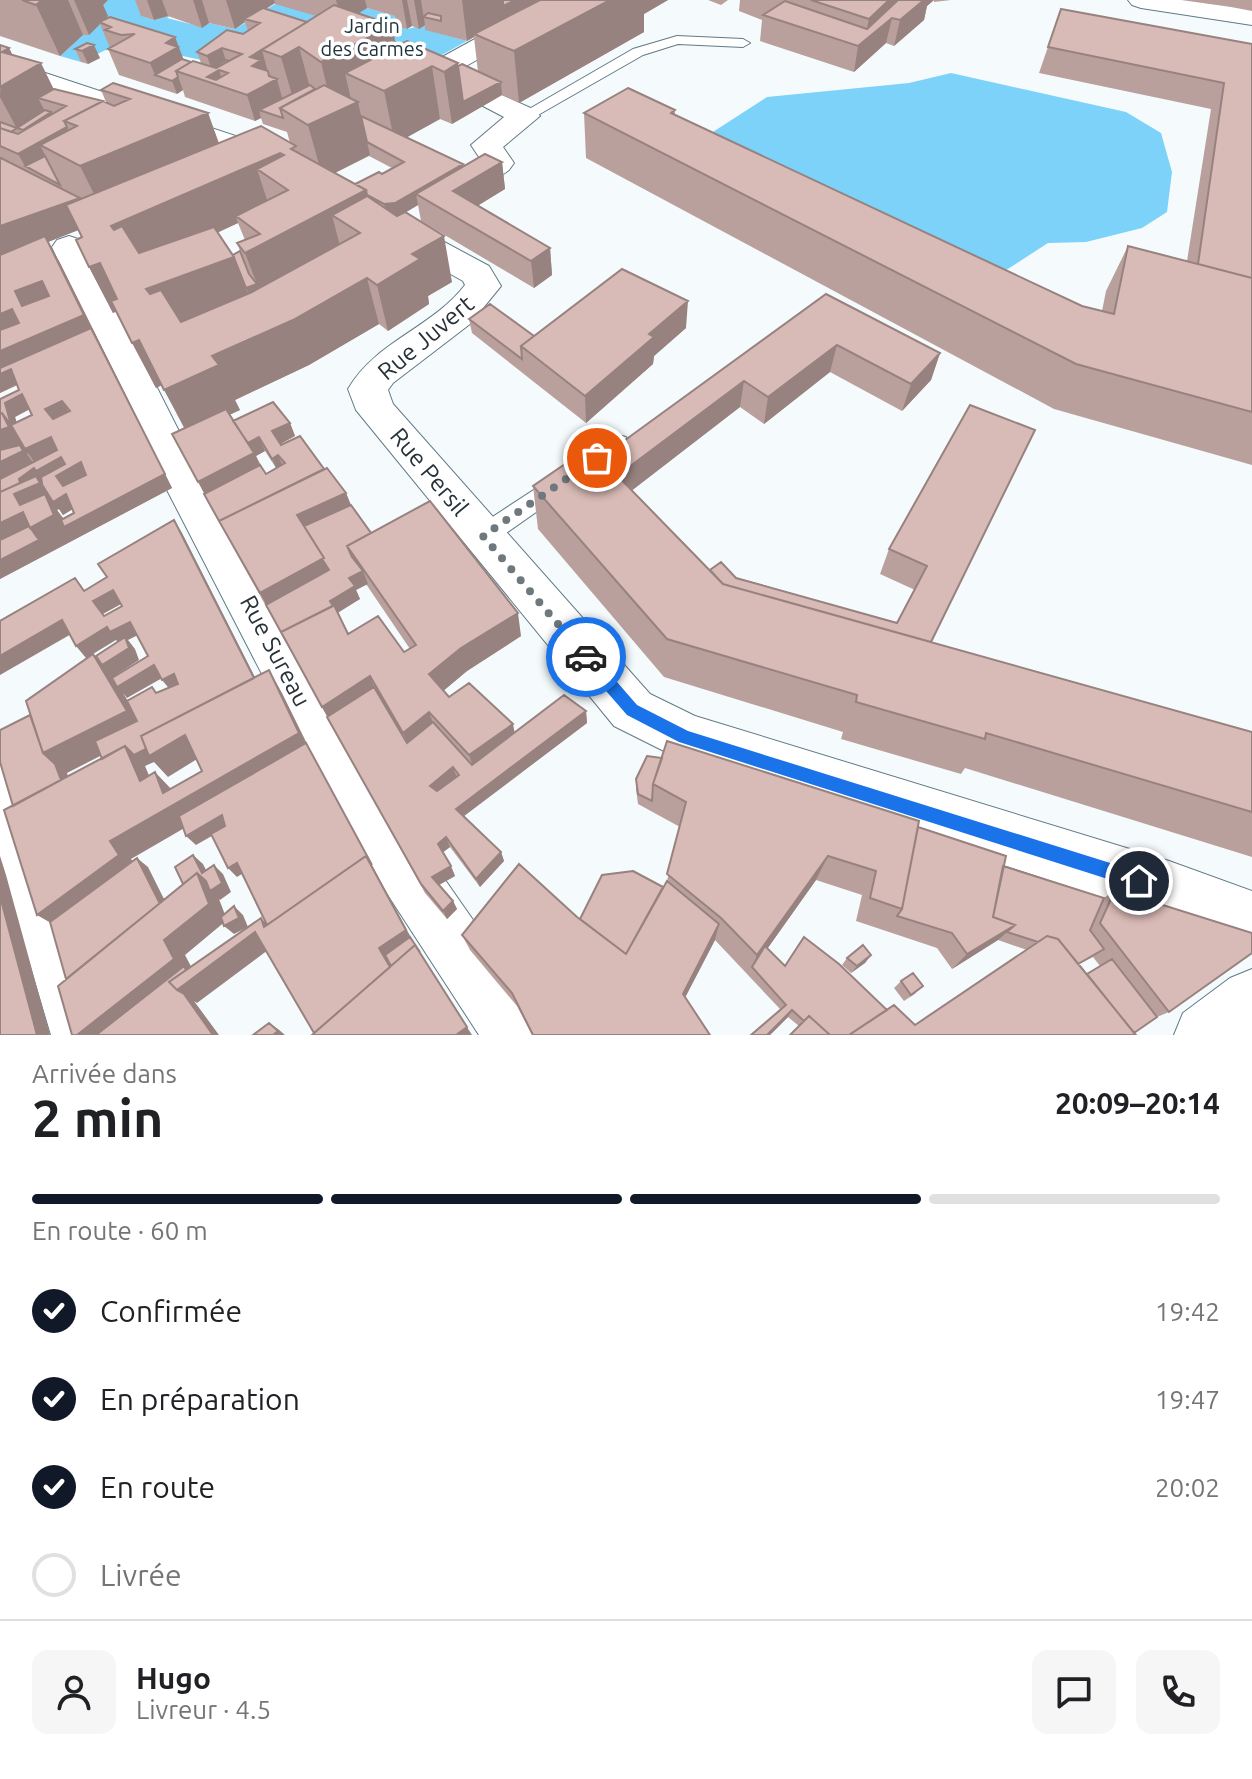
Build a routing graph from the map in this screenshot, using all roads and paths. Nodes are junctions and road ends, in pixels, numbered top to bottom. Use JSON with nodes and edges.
{"nodes":[{"id":1,"x":565,"y":0,"type":"edge"},
{"id":2,"x":1141,"y":0,"type":"edge"},
{"id":3,"x":1252,"y":17,"type":"edge"},
{"id":4,"x":743,"y":43,"type":"dead end"},
{"id":5,"x":0,"y":66,"type":"edge"},
{"id":6,"x":493,"y":100,"type":"edge"},
{"id":7,"x":382,"y":101,"type":"edge"},
{"id":8,"x":525,"y":116,"type":"junction"},
{"id":9,"x":288,"y":151,"type":"junction"},
{"id":10,"x":234,"y":176,"type":"edge"},
{"id":11,"x":309,"y":179,"type":"edge"},
{"id":12,"x":69,"y":246,"type":"edge"},
{"id":13,"x":368,"y":389,"type":"joint"},
{"id":14,"x":618,"y":443,"type":"edge"},
{"id":15,"x":483,"y":536,"type":"junction"},
{"id":16,"x":0,"y":773,"type":"edge"},
{"id":17,"x":1252,"y":920,"type":"edge"},
{"id":18,"x":1252,"y":1000,"type":"edge"},
{"id":19,"x":82,"y":1035,"type":"edge"},
{"id":20,"x":516,"y":1035,"type":"edge"},
{"id":21,"x":1205,"y":1035,"type":"edge"}],
"edges":[{"from":1,"to":7,"type":"street"},
{"from":2,"to":3,"type":"street"},
{"from":4,"to":8,"type":"lane"},
{"from":5,"to":9,"type":"street"},
{"from":6,"to":8,"type":"street"},
{"from":8,"to":13,"type":"street","name":"Rue Juvert"},
{"from":9,"to":10,"type":"street"},
{"from":9,"to":11,"type":"street"},
{"from":12,"to":20,"type":"street","name":"Rue Sureau"},
{"from":13,"to":15,"type":"street","name":"Rue Persil"},
{"from":14,"to":15,"type":"lane"},
{"from":15,"to":17,"type":"street","name":"Rue Persil"},
{"from":16,"to":19,"type":"street"},
{"from":18,"to":21,"type":"street"}]}
